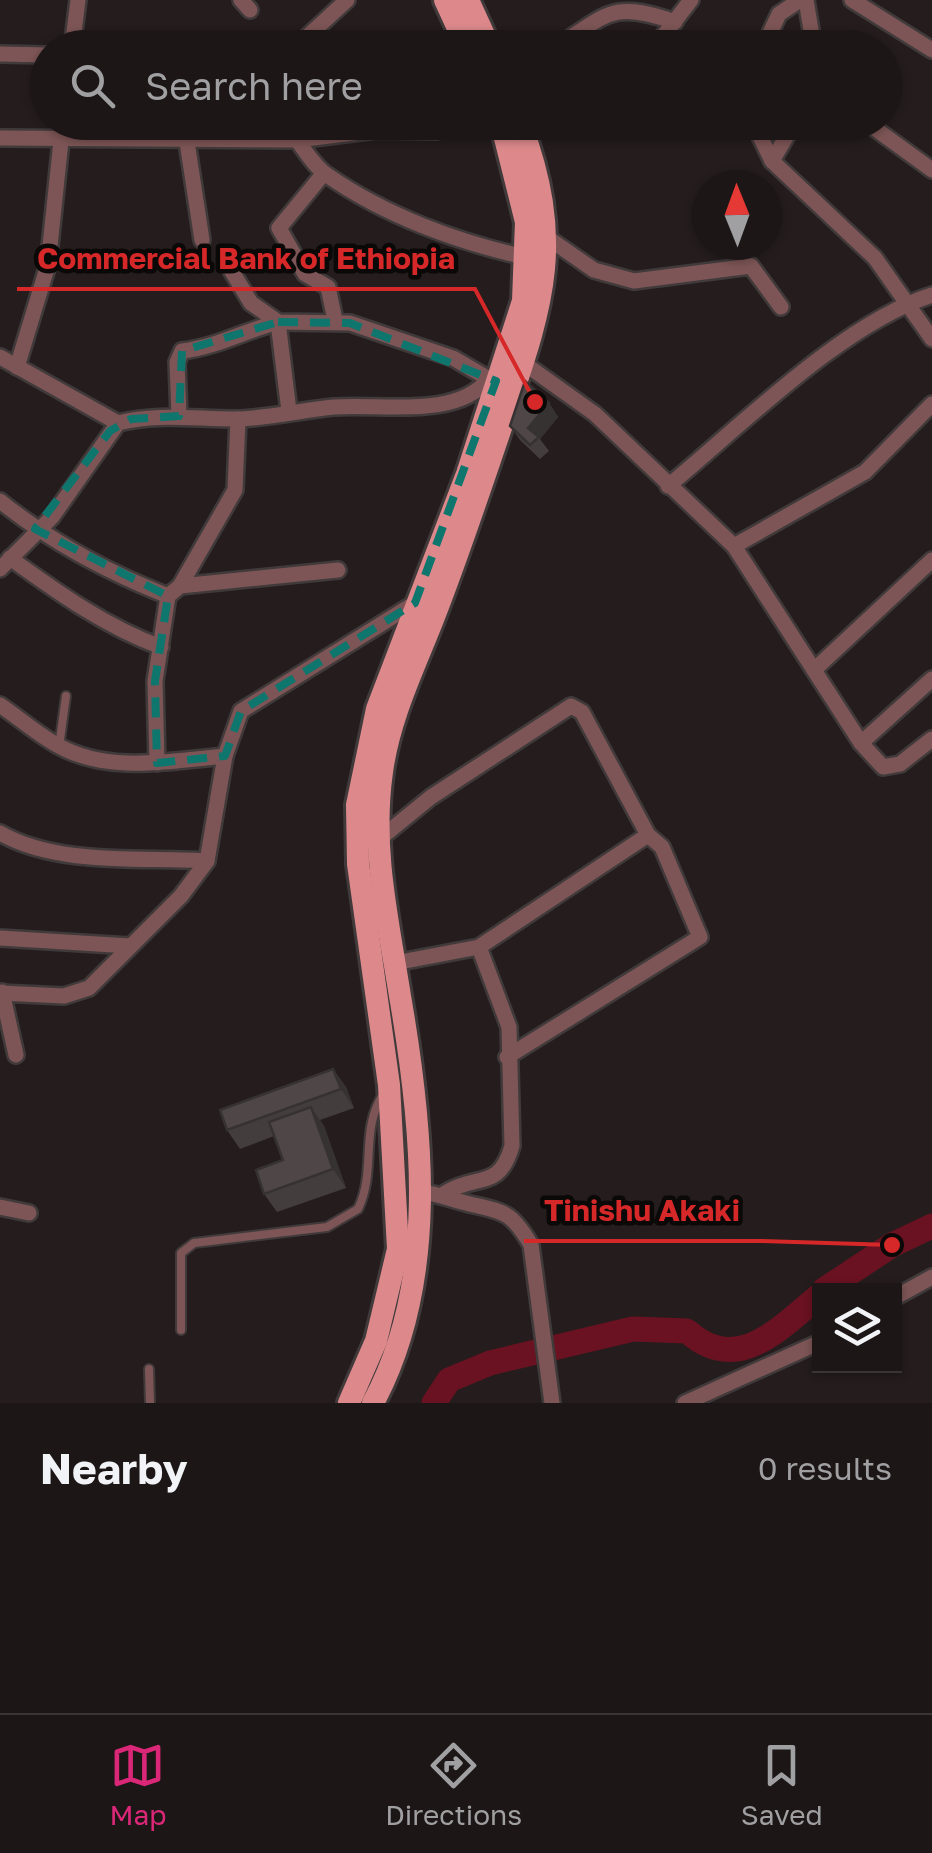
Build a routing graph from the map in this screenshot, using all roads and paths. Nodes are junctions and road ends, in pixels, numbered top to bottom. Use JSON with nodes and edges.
{"nodes":[{"id":1,"x":78,"y":0,"type":"edge"},
{"id":2,"x":347,"y":0,"type":"edge"},
{"id":3,"x":445,"y":0,"type":"edge"},
{"id":4,"x":468,"y":0,"type":"edge"},
{"id":5,"x":691,"y":0,"type":"edge"},
{"id":6,"x":803,"y":0,"type":"edge"},
{"id":7,"x":852,"y":0,"type":"edge"},
{"id":8,"x":628,"y":4,"type":"edge"},
{"id":9,"x":675,"y":22,"type":"junction"},
{"id":10,"x":74,"y":30,"type":"edge"},
{"id":11,"x":314,"y":30,"type":"edge"},
{"id":12,"x":459,"y":30,"type":"edge"},
{"id":13,"x":482,"y":30,"type":"edge"},
{"id":14,"x":582,"y":30,"type":"edge"},
{"id":15,"x":669,"y":30,"type":"edge"},
{"id":16,"x":771,"y":30,"type":"edge"},
{"id":17,"x":810,"y":30,"type":"edge"},
{"id":18,"x":900,"y":30,"type":"edge"},
{"id":19,"x":902,"y":31,"type":"edge"},
{"id":20,"x":932,"y":50,"type":"edge"},
{"id":21,"x":0,"y":54,"type":"edge"},
{"id":22,"x":30,"y":54,"type":"edge"},
{"id":23,"x":30,"y":134,"type":"edge"},
{"id":24,"x":0,"y":138,"type":"edge"},
{"id":25,"x":61,"y":140,"type":"edge"},
{"id":26,"x":166,"y":140,"type":"edge"},
{"id":27,"x":297,"y":140,"type":"joint"},
{"id":28,"x":518,"y":140,"type":"edge"},
{"id":29,"x":523,"y":140,"type":"edge"},
{"id":30,"x":762,"y":140,"type":"edge"},
{"id":31,"x":784,"y":140,"type":"edge"},
{"id":32,"x":891,"y":140,"type":"edge"},
{"id":33,"x":187,"y":142,"type":"junction"},
{"id":34,"x":772,"y":161,"type":"junction"},
{"id":35,"x":932,"y":170,"type":"edge"},
{"id":36,"x":324,"y":173,"type":"junction"},
{"id":37,"x":545,"y":236,"type":"junction"},
{"id":38,"x":202,"y":240,"type":"dead end"},
{"id":39,"x":526,"y":256,"type":"junction"},
{"id":40,"x":231,"y":270,"type":"dead end"},
{"id":41,"x":932,"y":294,"type":"edge"},
{"id":42,"x":904,"y":303,"type":"junction"},
{"id":43,"x":781,"y":307,"type":"dead end"},
{"id":44,"x":334,"y":320,"type":"junction"},
{"id":45,"x":278,"y":322,"type":"junction"},
{"id":46,"x":932,"y":339,"type":"edge"},
{"id":47,"x":0,"y":357,"type":"edge"},
{"id":48,"x":525,"y":364,"type":"junction"},
{"id":49,"x":17,"y":367,"type":"junction"},
{"id":50,"x":492,"y":380,"type":"junction"},
{"id":51,"x":932,"y":404,"type":"edge"},
{"id":52,"x":288,"y":412,"type":"junction"},
{"id":53,"x":179,"y":416,"type":"junction"},
{"id":54,"x":238,"y":419,"type":"junction"},
{"id":55,"x":118,"y":423,"type":"junction"},
{"id":56,"x":668,"y":486,"type":"junction"},
{"id":57,"x":0,"y":501,"type":"edge"},
{"id":58,"x":35,"y":530,"type":"junction"},
{"id":59,"x":734,"y":546,"type":"junction"},
{"id":60,"x":932,"y":560,"type":"edge"},
{"id":61,"x":5,"y":564,"type":"edge"},
{"id":62,"x":338,"y":570,"type":"dead end"},
{"id":63,"x":174,"y":591,"type":"junction"},
{"id":64,"x":426,"y":607,"type":"junction"},
{"id":65,"x":161,"y":647,"type":"junction"},
{"id":66,"x":814,"y":670,"type":"junction"},
{"id":67,"x":932,"y":679,"type":"edge"},
{"id":68,"x":66,"y":696,"type":"dead end"},
{"id":69,"x":0,"y":705,"type":"edge"},
{"id":70,"x":932,"y":739,"type":"edge"},
{"id":71,"x":861,"y":743,"type":"junction"},
{"id":72,"x":59,"y":746,"type":"junction"},
{"id":73,"x":225,"y":756,"type":"junction"},
{"id":74,"x":157,"y":763,"type":"junction"},
{"id":75,"x":0,"y":833,"type":"edge"},
{"id":76,"x":648,"y":834,"type":"junction"},
{"id":77,"x":377,"y":841,"type":"junction"},
{"id":78,"x":207,"y":861,"type":"junction"},
{"id":79,"x":0,"y":938,"type":"edge"},
{"id":80,"x":130,"y":946,"type":"junction"},
{"id":81,"x":479,"y":946,"type":"junction"},
{"id":82,"x":395,"y":963,"type":"junction"},
{"id":83,"x":1,"y":993,"type":"edge"},
{"id":84,"x":16,"y":1055,"type":"dead end"},
{"id":85,"x":506,"y":1056,"type":"junction"},
{"id":86,"x":389,"y":1086,"type":"junction"},
{"id":87,"x":419,"y":1192,"type":"junction"},
{"id":88,"x":445,"y":1194,"type":"junction"},
{"id":89,"x":0,"y":1207,"type":"edge"},
{"id":90,"x":29,"y":1212,"type":"dead end"},
{"id":91,"x":932,"y":1276,"type":"edge"},
{"id":92,"x":902,"y":1293,"type":"edge"},
{"id":93,"x":181,"y":1330,"type":"dead end"},
{"id":94,"x":812,"y":1346,"type":"edge"},
{"id":95,"x":149,"y":1370,"type":"dead end"},
{"id":96,"x":150,"y":1403,"type":"edge"},
{"id":97,"x":348,"y":1403,"type":"edge"},
{"id":98,"x":373,"y":1403,"type":"edge"},
{"id":99,"x":552,"y":1403,"type":"edge"},
{"id":100,"x":685,"y":1403,"type":"edge"}],
"edges":[{"from":1,"to":10,"type":"street"},
{"from":2,"to":11,"type":"street"},
{"from":3,"to":12,"type":"main road"},
{"from":4,"to":13,"type":"main road"},
{"from":5,"to":9,"type":"street"},
{"from":6,"to":16,"type":"street"},
{"from":6,"to":17,"type":"street"},
{"from":7,"to":18,"type":"street"},
{"from":8,"to":9,"type":"street"},
{"from":8,"to":14,"type":"street"},
{"from":9,"to":15,"type":"street"},
{"from":19,"to":20,"type":"street"},
{"from":21,"to":22,"type":"street"},
{"from":23,"to":24,"type":"street"},
{"from":25,"to":49,"type":"street"},
{"from":26,"to":33,"type":"street"},
{"from":27,"to":33,"type":"street"},
{"from":27,"to":36,"type":"street"},
{"from":28,"to":39,"type":"main road"},
{"from":29,"to":37,"type":"main road"},
{"from":30,"to":34,"type":"street"},
{"from":31,"to":34,"type":"street"},
{"from":32,"to":35,"type":"street"},
{"from":33,"to":38,"type":"street"},
{"from":34,"to":42,"type":"street"},
{"from":36,"to":39,"type":"street"},
{"from":36,"to":44,"type":"street"},
{"from":37,"to":43,"type":"street"},
{"from":37,"to":48,"type":"main road"},
{"from":39,"to":50,"type":"main road"},
{"from":40,"to":45,"type":"street"},
{"from":41,"to":42,"type":"street"},
{"from":42,"to":46,"type":"street"},
{"from":42,"to":56,"type":"street"},
{"from":44,"to":45,"type":"street"},
{"from":44,"to":50,"type":"street"},
{"from":45,"to":52,"type":"street"},
{"from":45,"to":53,"type":"street"},
{"from":47,"to":49,"type":"street"},
{"from":48,"to":56,"type":"street"},
{"from":48,"to":64,"type":"main road"},
{"from":49,"to":55,"type":"street"},
{"from":50,"to":52,"type":"street"},
{"from":50,"to":64,"type":"main road"},
{"from":51,"to":59,"type":"street"},
{"from":52,"to":54,"type":"street"},
{"from":53,"to":54,"type":"street"},
{"from":53,"to":55,"type":"street"},
{"from":54,"to":63,"type":"street"},
{"from":55,"to":58,"type":"street"},
{"from":56,"to":59,"type":"street"},
{"from":57,"to":58,"type":"street"},
{"from":58,"to":61,"type":"street"},
{"from":58,"to":63,"type":"street"},
{"from":59,"to":66,"type":"street"},
{"from":60,"to":66,"type":"street"},
{"from":61,"to":65,"type":"street"},
{"from":62,"to":63,"type":"street"},
{"from":63,"to":65,"type":"street"},
{"from":64,"to":73,"type":"street"},
{"from":64,"to":77,"type":"main road"},
{"from":64,"to":86,"type":"main road"},
{"from":65,"to":74,"type":"street"},
{"from":66,"to":71,"type":"street"},
{"from":67,"to":71,"type":"street"},
{"from":68,"to":72,"type":"lane"},
{"from":69,"to":72,"type":"street"},
{"from":70,"to":71,"type":"street"},
{"from":72,"to":74,"type":"street"},
{"from":73,"to":74,"type":"street"},
{"from":73,"to":78,"type":"street"},
{"from":75,"to":78,"type":"street"},
{"from":76,"to":77,"type":"street"},
{"from":76,"to":81,"type":"street"},
{"from":76,"to":85,"type":"street"},
{"from":77,"to":82,"type":"main road"},
{"from":78,"to":80,"type":"street"},
{"from":79,"to":80,"type":"street"},
{"from":80,"to":83,"type":"street"},
{"from":81,"to":82,"type":"street"},
{"from":81,"to":85,"type":"street"},
{"from":82,"to":87,"type":"main road"},
{"from":83,"to":84,"type":"street"},
{"from":85,"to":88,"type":"street"},
{"from":86,"to":93,"type":"lane"},
{"from":86,"to":97,"type":"main road"},
{"from":87,"to":88,"type":"street"},
{"from":87,"to":98,"type":"main road"},
{"from":88,"to":99,"type":"street"},
{"from":89,"to":90,"type":"street"},
{"from":91,"to":92,"type":"street"},
{"from":94,"to":100,"type":"street"},
{"from":95,"to":96,"type":"lane"}]}
